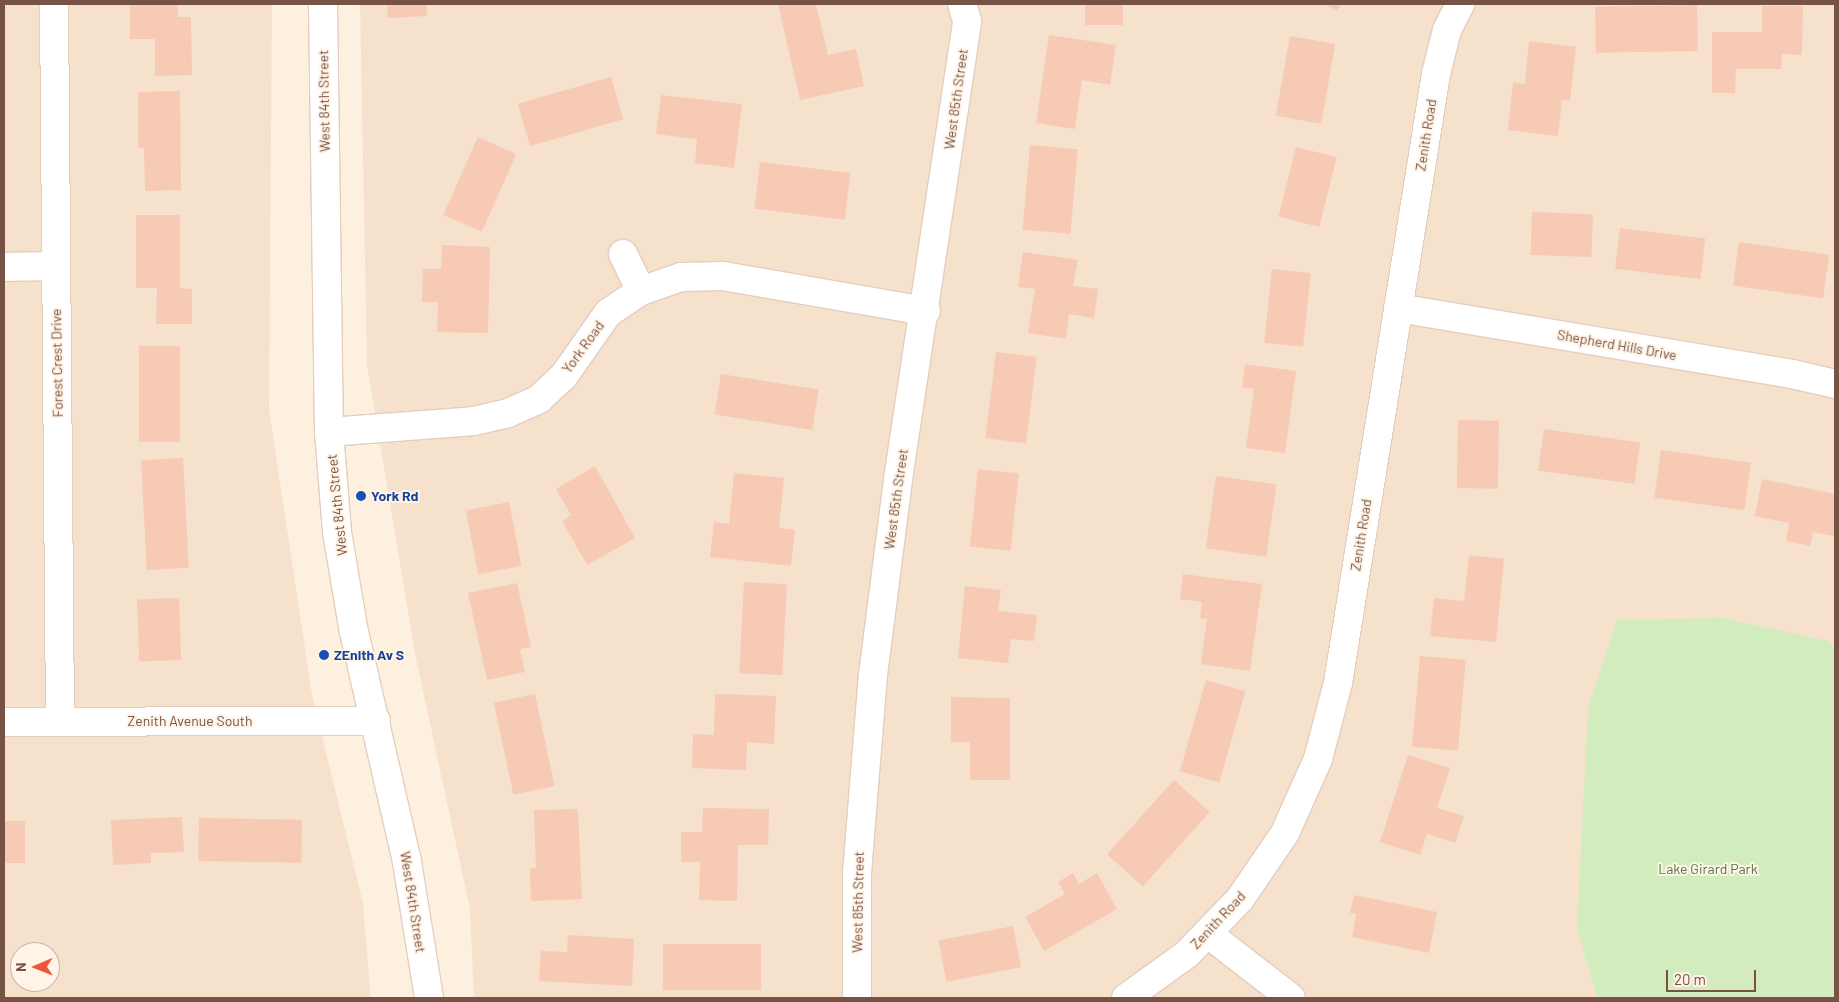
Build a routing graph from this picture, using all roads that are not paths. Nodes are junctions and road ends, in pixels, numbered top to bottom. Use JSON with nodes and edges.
{"nodes":[{"id":1,"x":54,"y":4,"type":"edge"},
{"id":2,"x":323,"y":4,"type":"edge"},
{"id":3,"x":962,"y":4,"type":"edge"},
{"id":4,"x":1460,"y":4,"type":"edge"},
{"id":5,"x":624,"y":254,"type":"dead end"},
{"id":6,"x":4,"y":266,"type":"edge"},
{"id":7,"x":56,"y":266,"type":"junction"},
{"id":8,"x":641,"y":291,"type":"junction"},
{"id":9,"x":1398,"y":308,"type":"junction"},
{"id":10,"x":926,"y":310,"type":"junction"},
{"id":11,"x":1835,"y":384,"type":"edge"},
{"id":12,"x":330,"y":432,"type":"junction"},
{"id":13,"x":60,"y":721,"type":"junction"},
{"id":14,"x":376,"y":721,"type":"junction"},
{"id":15,"x":4,"y":722,"type":"edge"},
{"id":16,"x":1207,"y":933,"type":"junction"},
{"id":17,"x":429,"y":998,"type":"edge"},
{"id":18,"x":857,"y":998,"type":"edge"},
{"id":19,"x":1126,"y":998,"type":"edge"},
{"id":20,"x":1291,"y":998,"type":"edge"}],
"edges":[{"from":1,"to":7,"type":"street","name":"Forest Crest Drive"},
{"from":2,"to":12,"type":"street","name":"West 84th Street"},
{"from":3,"to":10,"type":"street","name":"West 85th Street"},
{"from":4,"to":9,"type":"street","name":"Zenith Road"},
{"from":5,"to":8,"type":"street"},
{"from":6,"to":7,"type":"street"},
{"from":7,"to":13,"type":"street","name":"Forest Crest Drive"},
{"from":8,"to":10,"type":"street","name":"York Road"},
{"from":8,"to":12,"type":"street","name":"York Road"},
{"from":9,"to":11,"type":"street","name":"Shepherd Hills Drive"},
{"from":9,"to":16,"type":"street","name":"Zenith Road"},
{"from":10,"to":18,"type":"street","name":"West 85th Street"},
{"from":12,"to":14,"type":"street","name":"West 84th Street"},
{"from":13,"to":14,"type":"street","name":"Zenith Avenue South"},
{"from":13,"to":15,"type":"street","name":"Zenith Avenue South"},
{"from":14,"to":17,"type":"street","name":"West 84th Street"},
{"from":16,"to":19,"type":"street","name":"Zenith Road"},
{"from":16,"to":20,"type":"street"}]}
